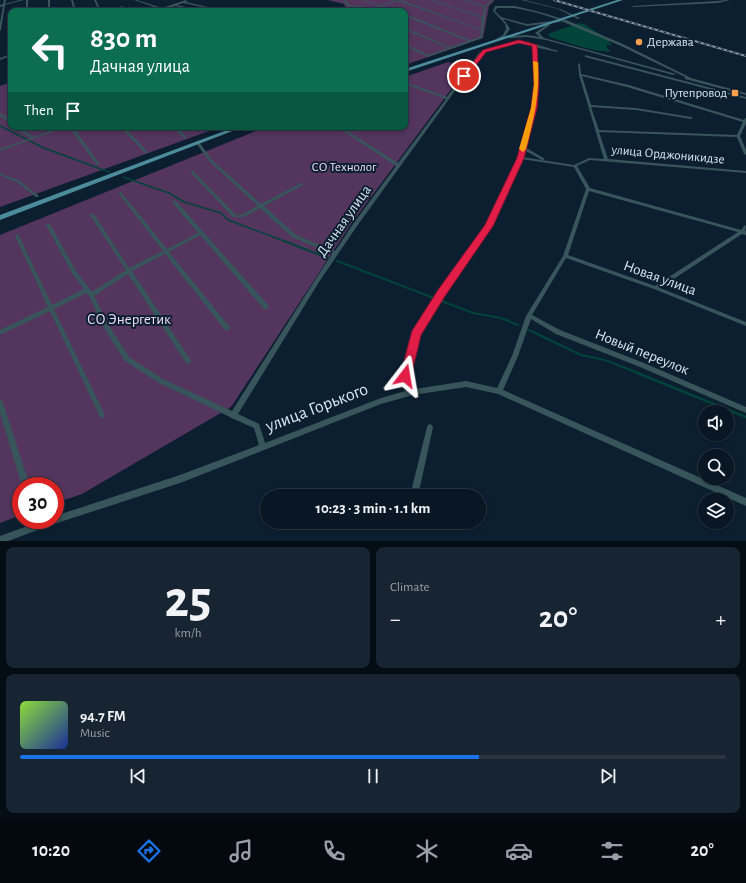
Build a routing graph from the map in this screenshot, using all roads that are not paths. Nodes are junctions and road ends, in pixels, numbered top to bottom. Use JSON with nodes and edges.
{"nodes":[{"id":1,"x":5,"y":0,"type":"edge"},
{"id":2,"x":23,"y":0,"type":"edge"},
{"id":3,"x":135,"y":0,"type":"edge"},
{"id":4,"x":189,"y":0,"type":"edge"},
{"id":5,"x":344,"y":0,"type":"edge"},
{"id":6,"x":363,"y":0,"type":"edge"},
{"id":7,"x":399,"y":0,"type":"edge"},
{"id":8,"x":431,"y":0,"type":"edge"},
{"id":9,"x":464,"y":0,"type":"edge"},
{"id":10,"x":492,"y":0,"type":"edge"},
{"id":11,"x":522,"y":0,"type":"edge"},
{"id":12,"x":621,"y":0,"type":"edge"},
{"id":13,"x":729,"y":0,"type":"edge"},
{"id":14,"x":183,"y":1,"type":"edge"},
{"id":15,"x":512,"y":2,"type":"dead end"},
{"id":16,"x":517,"y":2,"type":"dead end"},
{"id":17,"x":4,"y":5,"type":"junction"},
{"id":18,"x":175,"y":5,"type":"junction"},
{"id":19,"x":0,"y":6,"type":"edge"},
{"id":20,"x":120,"y":6,"type":"dead end"},
{"id":21,"x":380,"y":6,"type":"junction"},
{"id":22,"x":633,"y":6,"type":"dead end"},
{"id":23,"x":485,"y":7,"type":"junction"},
{"id":24,"x":126,"y":8,"type":"edge"},
{"id":25,"x":161,"y":8,"type":"edge"},
{"id":26,"x":167,"y":8,"type":"edge"},
{"id":27,"x":190,"y":8,"type":"edge"},
{"id":28,"x":212,"y":8,"type":"edge"},
{"id":29,"x":360,"y":8,"type":"edge"},
{"id":30,"x":376,"y":8,"type":"edge"},
{"id":31,"x":386,"y":8,"type":"edge"},
{"id":32,"x":408,"y":16,"type":"edge"},
{"id":33,"x":500,"y":17,"type":"junction"},
{"id":34,"x":484,"y":18,"type":"junction"},
{"id":35,"x":579,"y":18,"type":"junction"},
{"id":36,"x":562,"y":20,"type":"junction"},
{"id":37,"x":585,"y":21,"type":"dead end"},
{"id":38,"x":550,"y":24,"type":"junction"},
{"id":39,"x":0,"y":30,"type":"edge"},
{"id":40,"x":482,"y":30,"type":"junction"},
{"id":41,"x":408,"y":31,"type":"edge"},
{"id":42,"x":612,"y":35,"type":"dead end"},
{"id":43,"x":510,"y":36,"type":"junction"},
{"id":44,"x":546,"y":39,"type":"junction"},
{"id":45,"x":471,"y":40,"type":"junction"},
{"id":46,"x":491,"y":43,"type":"junction"},
{"id":47,"x":534,"y":45,"type":"junction"},
{"id":48,"x":408,"y":47,"type":"edge"},
{"id":49,"x":450,"y":47,"type":"junction"},
{"id":50,"x":557,"y":51,"type":"dead end"},
{"id":51,"x":586,"y":56,"type":"dead end"},
{"id":52,"x":579,"y":64,"type":"dead end"},
{"id":53,"x":408,"y":70,"type":"edge"},
{"id":54,"x":673,"y":72,"type":"junction"},
{"id":55,"x":580,"y":75,"type":"junction"},
{"id":56,"x":408,"y":84,"type":"edge"},
{"id":57,"x":746,"y":94,"type":"edge"},
{"id":58,"x":447,"y":98,"type":"junction"},
{"id":59,"x":746,"y":98,"type":"edge"},
{"id":60,"x":589,"y":106,"type":"junction"},
{"id":61,"x":0,"y":114,"type":"edge"},
{"id":62,"x":691,"y":118,"type":"dead end"},
{"id":63,"x":8,"y":120,"type":"edge"},
{"id":64,"x":745,"y":120,"type":"edge"},
{"id":65,"x":20,"y":130,"type":"edge"},
{"id":66,"x":56,"y":130,"type":"edge"},
{"id":67,"x":73,"y":130,"type":"edge"},
{"id":68,"x":125,"y":130,"type":"edge"},
{"id":69,"x":177,"y":130,"type":"edge"},
{"id":70,"x":232,"y":130,"type":"edge"},
{"id":71,"x":344,"y":130,"type":"edge"},
{"id":72,"x":597,"y":131,"type":"junction"},
{"id":73,"x":738,"y":136,"type":"junction"},
{"id":74,"x":185,"y":137,"type":"dead end"},
{"id":75,"x":34,"y":138,"type":"junction"},
{"id":76,"x":198,"y":143,"type":"junction"},
{"id":77,"x":523,"y":148,"type":"junction"},
{"id":78,"x":0,"y":150,"type":"edge"},
{"id":79,"x":146,"y":152,"type":"dead end"},
{"id":80,"x":746,"y":154,"type":"edge"},
{"id":81,"x":520,"y":158,"type":"junction"},
{"id":82,"x":606,"y":160,"type":"junction"},
{"id":83,"x":545,"y":161,"type":"junction"},
{"id":84,"x":98,"y":164,"type":"dead end"},
{"id":85,"x":398,"y":165,"type":"junction"},
{"id":86,"x":575,"y":166,"type":"junction"},
{"id":87,"x":192,"y":172,"type":"dead end"},
{"id":88,"x":746,"y":172,"type":"edge"},
{"id":89,"x":0,"y":174,"type":"edge"},
{"id":90,"x":302,"y":184,"type":"dead end"},
{"id":91,"x":588,"y":189,"type":"junction"},
{"id":92,"x":120,"y":192,"type":"dead end"},
{"id":93,"x":37,"y":196,"type":"dead end"},
{"id":94,"x":174,"y":202,"type":"dead end"},
{"id":95,"x":260,"y":206,"type":"junction"},
{"id":96,"x":92,"y":215,"type":"dead end"},
{"id":97,"x":0,"y":218,"type":"edge"},
{"id":98,"x":48,"y":225,"type":"dead end"},
{"id":99,"x":745,"y":230,"type":"edge"},
{"id":100,"x":201,"y":234,"type":"junction"},
{"id":101,"x":17,"y":236,"type":"dead end"},
{"id":102,"x":167,"y":252,"type":"junction"},
{"id":103,"x":336,"y":254,"type":"junction"},
{"id":104,"x":565,"y":256,"type":"junction"},
{"id":105,"x":128,"y":271,"type":"junction"},
{"id":106,"x":656,"y":288,"type":"junction"},
{"id":107,"x":89,"y":292,"type":"junction"},
{"id":108,"x":266,"y":307,"type":"dead end"},
{"id":109,"x":50,"y":308,"type":"junction"},
{"id":110,"x":529,"y":316,"type":"junction"},
{"id":111,"x":746,"y":324,"type":"edge"},
{"id":112,"x":227,"y":328,"type":"dead end"},
{"id":113,"x":0,"y":333,"type":"edge"},
{"id":114,"x":188,"y":361,"type":"dead end"},
{"id":115,"x":499,"y":391,"type":"junction"},
{"id":116,"x":413,"y":392,"type":"junction"},
{"id":117,"x":0,"y":403,"type":"edge"},
{"id":118,"x":746,"y":410,"type":"edge"},
{"id":119,"x":102,"y":415,"type":"dead end"},
{"id":120,"x":232,"y":416,"type":"junction"},
{"id":121,"x":430,"y":427,"type":"dead end"},
{"id":122,"x":263,"y":446,"type":"junction"},
{"id":123,"x":23,"y":477,"type":"edge"},
{"id":124,"x":416,"y":489,"type":"edge"},
{"id":125,"x":746,"y":502,"type":"edge"},
{"id":126,"x":64,"y":517,"type":"edge"},
{"id":127,"x":24,"y":529,"type":"edge"},
{"id":128,"x":0,"y":540,"type":"edge"}],
"edges":[{"from":1,"to":17,"type":"street"},
{"from":2,"to":17,"type":"street"},
{"from":3,"to":25,"type":"street"},
{"from":4,"to":14,"type":"street"},
{"from":5,"to":29,"type":"street"},
{"from":6,"to":21,"type":"street"},
{"from":7,"to":21,"type":"street"},
{"from":7,"to":40,"type":"street"},
{"from":8,"to":34,"type":"street"},
{"from":9,"to":23,"type":"street"},
{"from":10,"to":23,"type":"street"},
{"from":11,"to":35,"type":"street"},
{"from":12,"to":36,"type":"main road"},
{"from":13,"to":22,"type":"street"},
{"from":14,"to":18,"type":"street"},
{"from":14,"to":28,"type":"street"},
{"from":15,"to":33,"type":"street"},
{"from":16,"to":35,"type":"street"},
{"from":17,"to":19,"type":"street"},
{"from":17,"to":39,"type":"street"},
{"from":18,"to":26,"type":"street"},
{"from":18,"to":27,"type":"street"},
{"from":20,"to":24,"type":"street"},
{"from":21,"to":30,"type":"street"},
{"from":21,"to":31,"type":"street"},
{"from":23,"to":34,"type":"street"},
{"from":32,"to":45,"type":"street"},
{"from":33,"to":36,"type":"street"},
{"from":33,"to":46,"type":"street"},
{"from":34,"to":40,"type":"street"},
{"from":35,"to":37,"type":"street"},
{"from":36,"to":38,"type":"main road"},
{"from":38,"to":43,"type":"main road"},
{"from":38,"to":44,"type":"street"},
{"from":40,"to":45,"type":"street"},
{"from":41,"to":49,"type":"street"},
{"from":42,"to":54,"type":"street"},
{"from":43,"to":44,"type":"street"},
{"from":43,"to":46,"type":"main road"},
{"from":44,"to":54,"type":"street"},
{"from":45,"to":49,"type":"street"},
{"from":46,"to":53,"type":"main road"},
{"from":47,"to":50,"type":"street","name":"Дачная улица"},
{"from":47,"to":58,"type":"street","name":"Дачная улица"},
{"from":47,"to":77,"type":"street"},
{"from":48,"to":49,"type":"street"},
{"from":51,"to":59,"type":"street"},
{"from":52,"to":55,"type":"street"},
{"from":54,"to":57,"type":"street"},
{"from":55,"to":60,"type":"street"},
{"from":55,"to":64,"type":"street"},
{"from":56,"to":58,"type":"street"},
{"from":58,"to":85,"type":"street","name":"Дачная улица"},
{"from":60,"to":62,"type":"street"},
{"from":60,"to":72,"type":"street"},
{"from":61,"to":63,"type":"street"},
{"from":64,"to":73,"type":"street"},
{"from":65,"to":75,"type":"street"},
{"from":66,"to":75,"type":"street"},
{"from":67,"to":84,"type":"street"},
{"from":68,"to":79,"type":"street"},
{"from":69,"to":74,"type":"street"},
{"from":70,"to":76,"type":"main road"},
{"from":71,"to":85,"type":"street"},
{"from":72,"to":73,"type":"street"},
{"from":72,"to":82,"type":"street"},
{"from":73,"to":80,"type":"street"},
{"from":75,"to":78,"type":"street"},
{"from":76,"to":95,"type":"street"},
{"from":76,"to":97,"type":"main road"},
{"from":77,"to":81,"type":"street"},
{"from":77,"to":83,"type":"street"},
{"from":81,"to":83,"type":"street"},
{"from":81,"to":116,"type":"street"},
{"from":82,"to":86,"type":"street","name":"улица Орджоникидзе"},
{"from":82,"to":88,"type":"street","name":"улица Орджоникидзе"},
{"from":83,"to":86,"type":"street"},
{"from":85,"to":103,"type":"street","name":"Дачная улица"},
{"from":86,"to":91,"type":"street"},
{"from":87,"to":95,"type":"street"},
{"from":89,"to":93,"type":"street"},
{"from":90,"to":95,"type":"street"},
{"from":91,"to":99,"type":"street"},
{"from":91,"to":104,"type":"street"},
{"from":92,"to":102,"type":"street"},
{"from":94,"to":100,"type":"street"},
{"from":95,"to":103,"type":"street"},
{"from":96,"to":105,"type":"street"},
{"from":98,"to":107,"type":"street"},
{"from":99,"to":106,"type":"street"},
{"from":100,"to":102,"type":"street"},
{"from":100,"to":108,"type":"street"},
{"from":101,"to":109,"type":"street"},
{"from":102,"to":105,"type":"street"},
{"from":102,"to":112,"type":"street"},
{"from":103,"to":120,"type":"street","name":"Дачная улица"},
{"from":104,"to":106,"type":"street","name":"Новая улица"},
{"from":104,"to":110,"type":"street"},
{"from":105,"to":107,"type":"street"},
{"from":105,"to":114,"type":"street"},
{"from":106,"to":111,"type":"street","name":"Новая улица"},
{"from":107,"to":109,"type":"street"},
{"from":107,"to":120,"type":"street"},
{"from":109,"to":113,"type":"street"},
{"from":109,"to":119,"type":"street"},
{"from":110,"to":115,"type":"street"},
{"from":110,"to":118,"type":"street","name":"Новый переулок"},
{"from":115,"to":116,"type":"street","name":"улица Горького"},
{"from":115,"to":125,"type":"street","name":"улица Горького"},
{"from":116,"to":122,"type":"street","name":"улица Горького"},
{"from":117,"to":123,"type":"street"},
{"from":120,"to":122,"type":"street"},
{"from":121,"to":124,"type":"street"},
{"from":122,"to":126,"type":"street","name":"улица Горького"},
{"from":127,"to":128,"type":"street","name":"улица Горького"}]}
